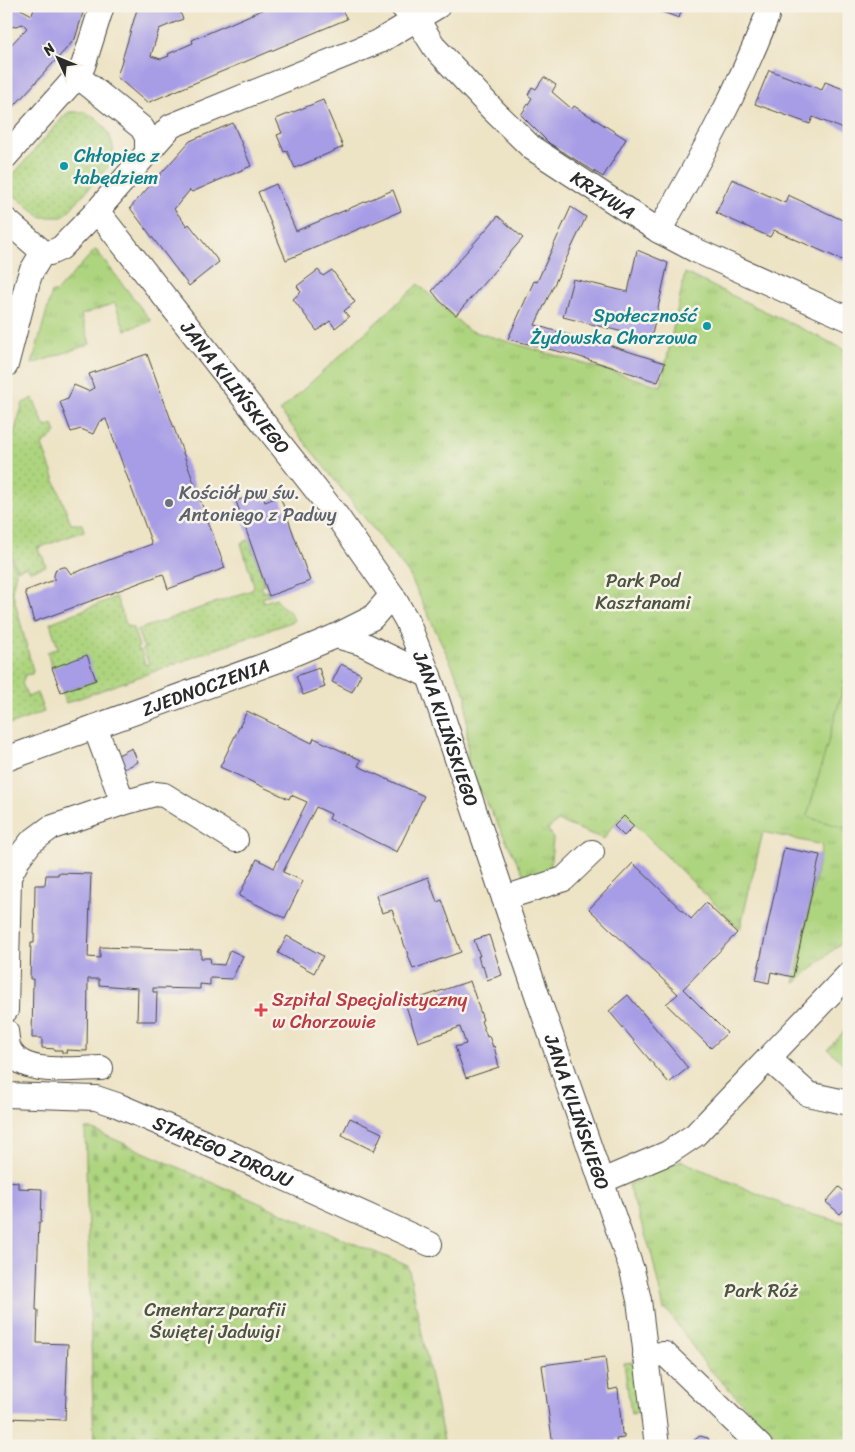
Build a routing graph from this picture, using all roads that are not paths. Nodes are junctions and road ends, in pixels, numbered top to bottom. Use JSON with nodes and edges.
{"nodes":[{"id":1,"x":102,"y":6,"type":"edge"},
{"id":2,"x":438,"y":6,"type":"edge"},
{"id":3,"x":408,"y":13,"type":"edge"},
{"id":4,"x":767,"y":16,"type":"dead end"},
{"id":5,"x":70,"y":84,"type":"junction"},
{"id":6,"x":147,"y":153,"type":"junction"},
{"id":7,"x":6,"y":156,"type":"edge"},
{"id":8,"x":97,"y":211,"type":"junction"},
{"id":9,"x":6,"y":220,"type":"edge"},
{"id":10,"x":659,"y":231,"type":"junction"},
{"id":11,"x":43,"y":252,"type":"junction"},
{"id":12,"x":849,"y":319,"type":"edge"},
{"id":13,"x":6,"y":365,"type":"edge"},
{"id":14,"x":392,"y":595,"type":"junction"},
{"id":15,"x":336,"y":636,"type":"junction"},
{"id":16,"x":428,"y":676,"type":"junction"},
{"id":17,"x":95,"y":727,"type":"junction"},
{"id":18,"x":6,"y":759,"type":"edge"},
{"id":19,"x":123,"y":803,"type":"junction"},
{"id":20,"x":236,"y":840,"type":"dead end"},
{"id":21,"x":592,"y":852,"type":"dead end"},
{"id":22,"x":504,"y":898,"type":"junction"},
{"id":23,"x":849,"y":974,"type":"edge"},
{"id":24,"x":6,"y":1010,"type":"edge"},
{"id":25,"x":6,"y":1031,"type":"edge"},
{"id":26,"x":769,"y":1059,"type":"junction"},
{"id":27,"x":101,"y":1068,"type":"dead end"},
{"id":28,"x":6,"y":1094,"type":"edge"},
{"id":29,"x":849,"y":1102,"type":"edge"},
{"id":30,"x":602,"y":1181,"type":"junction"},
{"id":31,"x":430,"y":1244,"type":"dead end"},
{"id":32,"x":645,"y":1355,"type":"junction"},
{"id":33,"x":656,"y":1446,"type":"edge"},
{"id":34,"x":760,"y":1446,"type":"edge"}],
"edges":[{"from":1,"to":5,"type":"street"},
{"from":2,"to":3,"type":"street"},
{"from":3,"to":6,"type":"street"},
{"from":3,"to":10,"type":"street","name":"KRZYWA"},
{"from":4,"to":10,"type":"street"},
{"from":5,"to":6,"type":"street"},
{"from":5,"to":7,"type":"street"},
{"from":6,"to":8,"type":"street"},
{"from":8,"to":11,"type":"street"},
{"from":8,"to":14,"type":"street","name":"JANA KILIŃSKIEGO"},
{"from":9,"to":11,"type":"street"},
{"from":10,"to":12,"type":"street","name":"KRZYWA"},
{"from":11,"to":13,"type":"street"},
{"from":14,"to":15,"type":"street","name":"ZJEDNOCZENIA"},
{"from":14,"to":16,"type":"street","name":"JANA KILIŃSKIEGO"},
{"from":15,"to":16,"type":"street"},
{"from":15,"to":17,"type":"street","name":"ZJEDNOCZENIA"},
{"from":16,"to":22,"type":"street","name":"JANA KILIŃSKIEGO"},
{"from":17,"to":18,"type":"street","name":"ZJEDNOCZENIA"},
{"from":17,"to":19,"type":"street"},
{"from":19,"to":20,"type":"street"},
{"from":19,"to":24,"type":"street"},
{"from":21,"to":22,"type":"street"},
{"from":22,"to":30,"type":"street","name":"JANA KILIŃSKIEGO"},
{"from":23,"to":26,"type":"street"},
{"from":25,"to":27,"type":"street"},
{"from":26,"to":29,"type":"street"},
{"from":26,"to":30,"type":"street"},
{"from":28,"to":31,"type":"street","name":"STAREGO ZDROJU"},
{"from":30,"to":32,"type":"street","name":"JANA KILIŃSKIEGO"},
{"from":32,"to":33,"type":"street","name":"JANA KILIŃSKIEGO"},
{"from":32,"to":34,"type":"street"}]}
